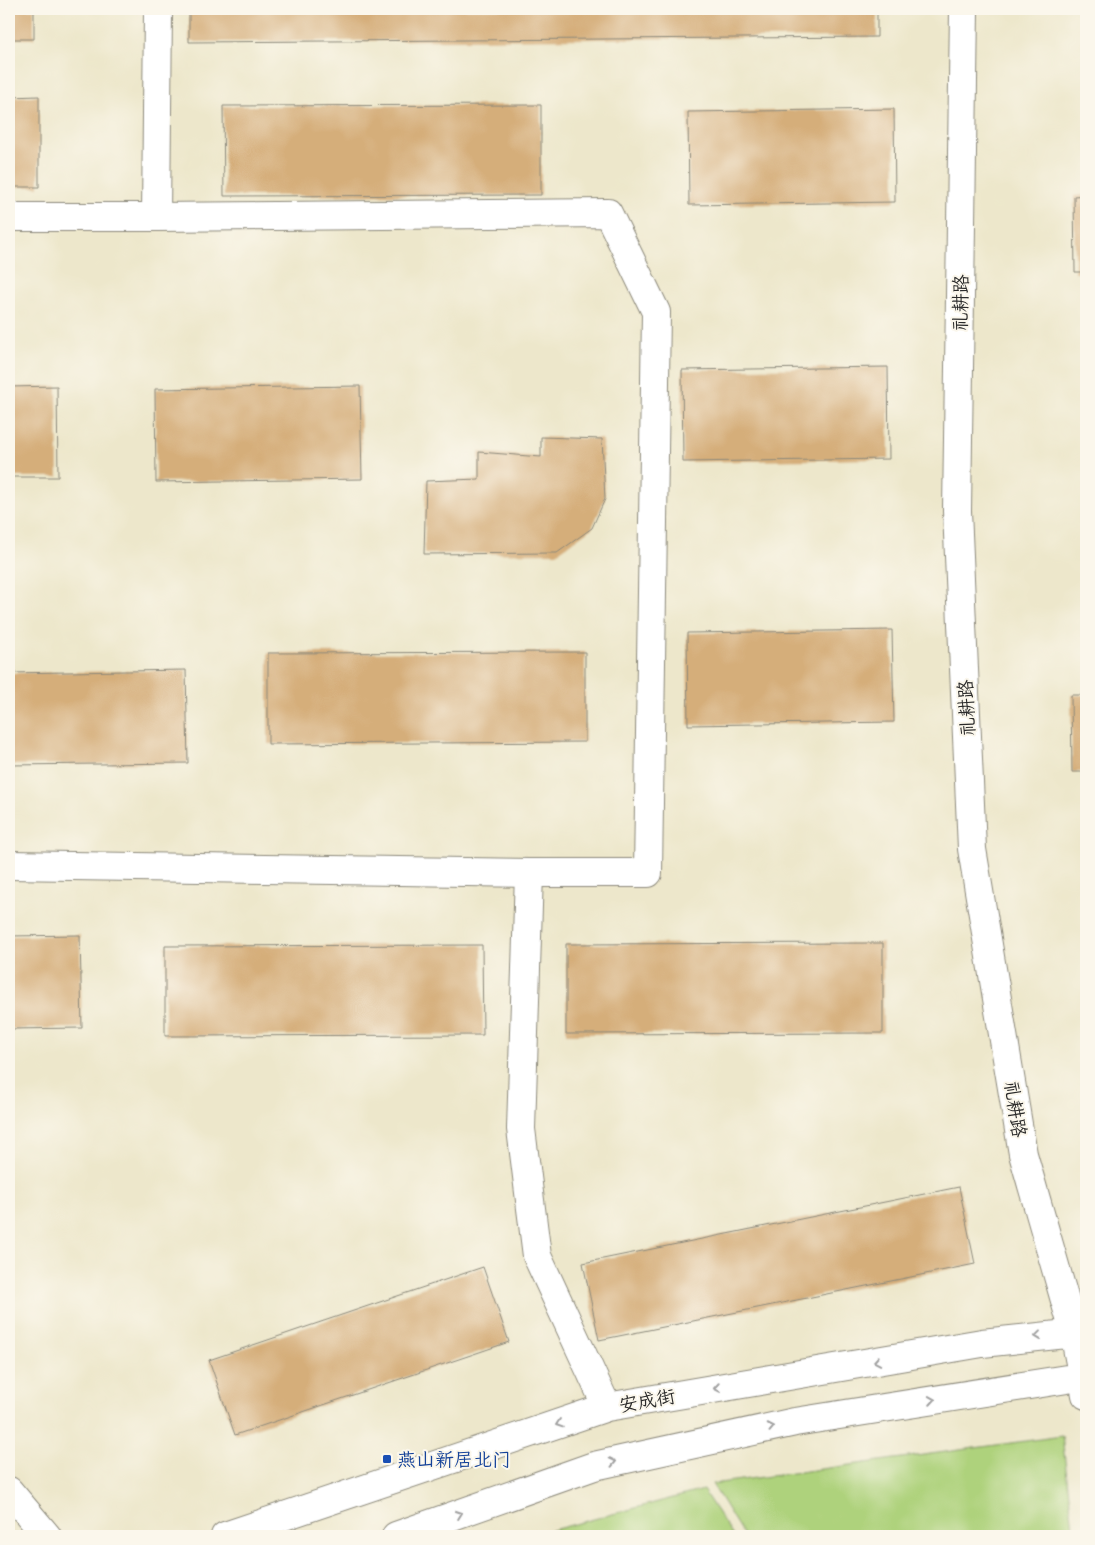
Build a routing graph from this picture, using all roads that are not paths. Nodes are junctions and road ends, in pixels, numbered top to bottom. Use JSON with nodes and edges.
{"nodes":[{"id":1,"x":158,"y":9,"type":"edge"},
{"id":2,"x":964,"y":9,"type":"edge"},
{"id":3,"x":9,"y":217,"type":"edge"},
{"id":4,"x":156,"y":217,"type":"junction"},
{"id":5,"x":9,"y":865,"type":"edge"},
{"id":6,"x":528,"y":873,"type":"junction"},
{"id":7,"x":1080,"y":1332,"type":"edge"},
{"id":8,"x":1085,"y":1382,"type":"edge"},
{"id":9,"x":607,"y":1407,"type":"junction"},
{"id":10,"x":9,"y":1491,"type":"edge"},
{"id":11,"x":47,"y":1536,"type":"edge"},
{"id":12,"x":225,"y":1536,"type":"edge"},
{"id":13,"x":396,"y":1536,"type":"edge"}],
"edges":[{"from":1,"to":4,"type":"street"},
{"from":2,"to":7,"type":"street","name":"礼耕路"},
{"from":3,"to":4,"type":"street"},
{"from":4,"to":6,"type":"street"},
{"from":5,"to":6,"type":"street"},
{"from":6,"to":9,"type":"street"},
{"from":7,"to":8,"type":"street","name":"礼耕路"},
{"from":7,"to":9,"type":"street","name":"安成街","one_way":true},
{"from":13,"to":8,"type":"street","one_way":true},
{"from":9,"to":12,"type":"street","name":"安成街","one_way":true},
{"from":10,"to":11,"type":"street"}]}
